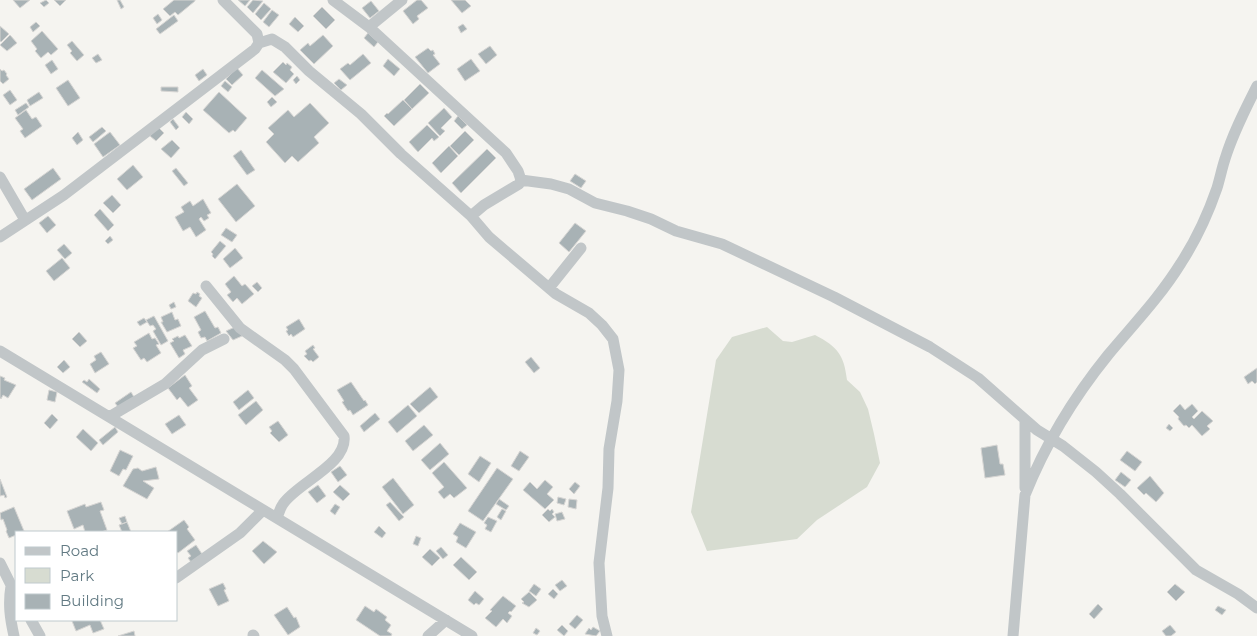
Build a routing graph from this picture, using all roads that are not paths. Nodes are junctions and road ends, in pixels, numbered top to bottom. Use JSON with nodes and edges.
{"nodes":[{"id":1,"x":224,"y":0,"type":"edge"},
{"id":2,"x":333,"y":0,"type":"edge"},
{"id":3,"x":402,"y":0,"type":"edge"},
{"id":4,"x":369,"y":27,"type":"junction"},
{"id":5,"x":259,"y":43,"type":"junction"},
{"id":6,"x":1257,"y":86,"type":"edge"},
{"id":7,"x":0,"y":177,"type":"edge"},
{"id":8,"x":521,"y":180,"type":"junction"},
{"id":9,"x":471,"y":216,"type":"junction"},
{"id":10,"x":25,"y":220,"type":"junction"},
{"id":11,"x":0,"y":237,"type":"edge"},
{"id":12,"x":581,"y":248,"type":"dead end"},
{"id":13,"x":206,"y":286,"type":"dead end"},
{"id":14,"x":549,"y":288,"type":"junction"},
{"id":15,"x":224,"y":339,"type":"dead end"},
{"id":16,"x":0,"y":351,"type":"edge"},
{"id":17,"x":109,"y":417,"type":"junction"},
{"id":18,"x":1025,"y":420,"type":"junction"},
{"id":19,"x":1051,"y":440,"type":"junction"},
{"id":20,"x":1025,"y":495,"type":"junction"},
{"id":21,"x":264,"y":510,"type":"junction"},
{"id":22,"x":277,"y":518,"type":"junction"},
{"id":23,"x":0,"y":563,"type":"edge"},
{"id":24,"x":178,"y":577,"type":"edge"},
{"id":25,"x":9,"y":598,"type":"edge"},
{"id":26,"x":1257,"y":608,"type":"edge"},
{"id":27,"x":446,"y":620,"type":"junction"},
{"id":28,"x":32,"y":621,"type":"edge"},
{"id":29,"x":14,"y":636,"type":"edge"},
{"id":30,"x":40,"y":636,"type":"edge"},
{"id":31,"x":428,"y":636,"type":"edge"},
{"id":32,"x":472,"y":636,"type":"edge"},
{"id":33,"x":607,"y":636,"type":"edge"},
{"id":34,"x":1013,"y":636,"type":"edge"}],
"edges":[{"from":1,"to":5,"type":"street"},
{"from":2,"to":4,"type":"street"},
{"from":3,"to":4,"type":"street"},
{"from":4,"to":8,"type":"street"},
{"from":5,"to":9,"type":"street"},
{"from":5,"to":10,"type":"street"},
{"from":6,"to":19,"type":"street"},
{"from":7,"to":10,"type":"street"},
{"from":8,"to":9,"type":"street"},
{"from":8,"to":18,"type":"street"},
{"from":9,"to":14,"type":"street"},
{"from":10,"to":11,"type":"street"},
{"from":12,"to":14,"type":"street"},
{"from":13,"to":22,"type":"street"},
{"from":14,"to":33,"type":"street"},
{"from":15,"to":17,"type":"street"},
{"from":16,"to":17,"type":"street"},
{"from":17,"to":21,"type":"street"},
{"from":18,"to":19,"type":"street"},
{"from":18,"to":20,"type":"street"},
{"from":19,"to":20,"type":"street"},
{"from":19,"to":26,"type":"street"},
{"from":20,"to":34,"type":"street"},
{"from":21,"to":22,"type":"street"},
{"from":21,"to":24,"type":"street"},
{"from":22,"to":27,"type":"street"},
{"from":23,"to":25,"type":"street"},
{"from":25,"to":29,"type":"street"},
{"from":27,"to":31,"type":"street"},
{"from":27,"to":32,"type":"street"},
{"from":28,"to":30,"type":"street"}]}
